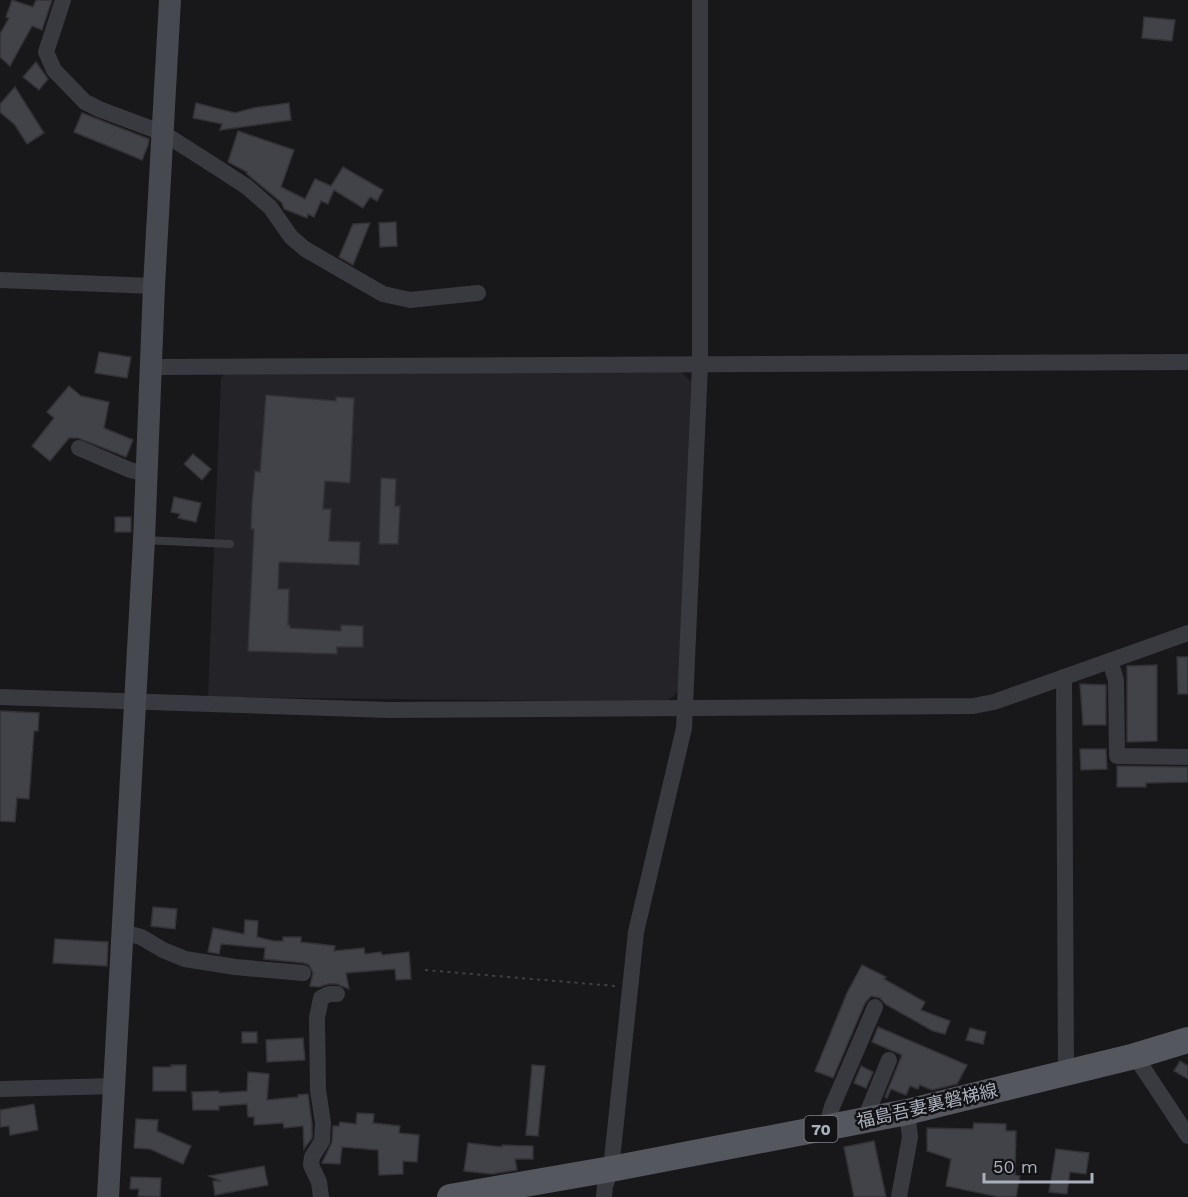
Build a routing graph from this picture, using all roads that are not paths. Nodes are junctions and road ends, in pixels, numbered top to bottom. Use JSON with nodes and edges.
{"nodes":[{"id":1,"x":63,"y":0,"type":"edge"},
{"id":2,"x":170,"y":0,"type":"edge"},
{"id":3,"x":700,"y":0,"type":"edge"},
{"id":4,"x":163,"y":133,"type":"junction"},
{"id":5,"x":0,"y":280,"type":"edge"},
{"id":6,"x":154,"y":286,"type":"junction"},
{"id":7,"x":478,"y":293,"type":"dead end"},
{"id":8,"x":1188,"y":362,"type":"edge"},
{"id":9,"x":700,"y":365,"type":"junction"},
{"id":10,"x":151,"y":367,"type":"junction"},
{"id":11,"x":79,"y":448,"type":"dead end"},
{"id":12,"x":147,"y":474,"type":"junction"},
{"id":13,"x":144,"y":540,"type":"junction"},
{"id":14,"x":230,"y":544,"type":"dead end"},
{"id":15,"x":1188,"y":633,"type":"edge"},
{"id":16,"x":1110,"y":661,"type":"junction"},
{"id":17,"x":1064,"y":677,"type":"junction"},
{"id":18,"x":0,"y":697,"type":"edge"},
{"id":19,"x":135,"y":703,"type":"junction"},
{"id":20,"x":685,"y":709,"type":"junction"},
{"id":21,"x":1188,"y":757,"type":"edge"},
{"id":22,"x":123,"y":932,"type":"junction"},
{"id":23,"x":303,"y":973,"type":"dead end"},
{"id":24,"x":337,"y":994,"type":"dead end"},
{"id":25,"x":875,"y":1007,"type":"dead end"},
{"id":26,"x":1188,"y":1040,"type":"edge"},
{"id":27,"x":1135,"y":1056,"type":"junction"},
{"id":28,"x":889,"y":1060,"type":"dead end"},
{"id":29,"x":1066,"y":1072,"type":"junction"},
{"id":30,"x":115,"y":1086,"type":"junction"},
{"id":31,"x":0,"y":1089,"type":"edge"},
{"id":32,"x":907,"y":1113,"type":"junction"},
{"id":33,"x":864,"y":1121,"type":"junction"},
{"id":34,"x":826,"y":1128,"type":"junction"},
{"id":35,"x":1188,"y":1136,"type":"edge"},
{"id":36,"x":611,"y":1169,"type":"junction"},
{"id":37,"x":108,"y":1197,"type":"edge"},
{"id":38,"x":321,"y":1197,"type":"edge"},
{"id":39,"x":450,"y":1197,"type":"edge"},
{"id":40,"x":604,"y":1197,"type":"edge"},
{"id":41,"x":899,"y":1197,"type":"edge"}],
"edges":[{"from":1,"to":4,"type":"street"},
{"from":2,"to":4,"type":"street"},
{"from":3,"to":9,"type":"street"},
{"from":4,"to":6,"type":"street"},
{"from":4,"to":7,"type":"street"},
{"from":5,"to":6,"type":"street"},
{"from":6,"to":10,"type":"street"},
{"from":8,"to":9,"type":"street"},
{"from":9,"to":10,"type":"street"},
{"from":9,"to":20,"type":"street"},
{"from":10,"to":12,"type":"street"},
{"from":11,"to":12,"type":"street"},
{"from":12,"to":13,"type":"street"},
{"from":13,"to":14,"type":"lane"},
{"from":13,"to":19,"type":"street"},
{"from":15,"to":16,"type":"street"},
{"from":16,"to":17,"type":"street"},
{"from":16,"to":21,"type":"street"},
{"from":17,"to":20,"type":"street"},
{"from":17,"to":29,"type":"street"},
{"from":18,"to":19,"type":"street"},
{"from":19,"to":20,"type":"street"},
{"from":19,"to":22,"type":"street"},
{"from":20,"to":36,"type":"street"},
{"from":22,"to":23,"type":"street"},
{"from":22,"to":30,"type":"street"},
{"from":24,"to":38,"type":"street"},
{"from":25,"to":34,"type":"street"},
{"from":26,"to":27,"type":"main road","name":"福島吾妻裏磐梯線","number":"70"},
{"from":27,"to":29,"type":"main road","name":"福島吾妻裏磐梯線","number":"70"},
{"from":27,"to":35,"type":"street"},
{"from":28,"to":33,"type":"street"},
{"from":29,"to":32,"type":"main road","name":"福島吾妻裏磐梯線","number":"70"},
{"from":30,"to":31,"type":"street"},
{"from":30,"to":37,"type":"street"},
{"from":32,"to":33,"type":"main road","name":"福島吾妻裏磐梯線","number":"70"},
{"from":32,"to":41,"type":"street"},
{"from":33,"to":34,"type":"main road","name":"福島吾妻裏磐梯線","number":"70"},
{"from":34,"to":36,"type":"main road","name":"福島吾妻裏磐梯線","number":"70"},
{"from":36,"to":39,"type":"main road","name":"福島吾妻裏磐梯線","number":"70"},
{"from":36,"to":40,"type":"street"}]}
